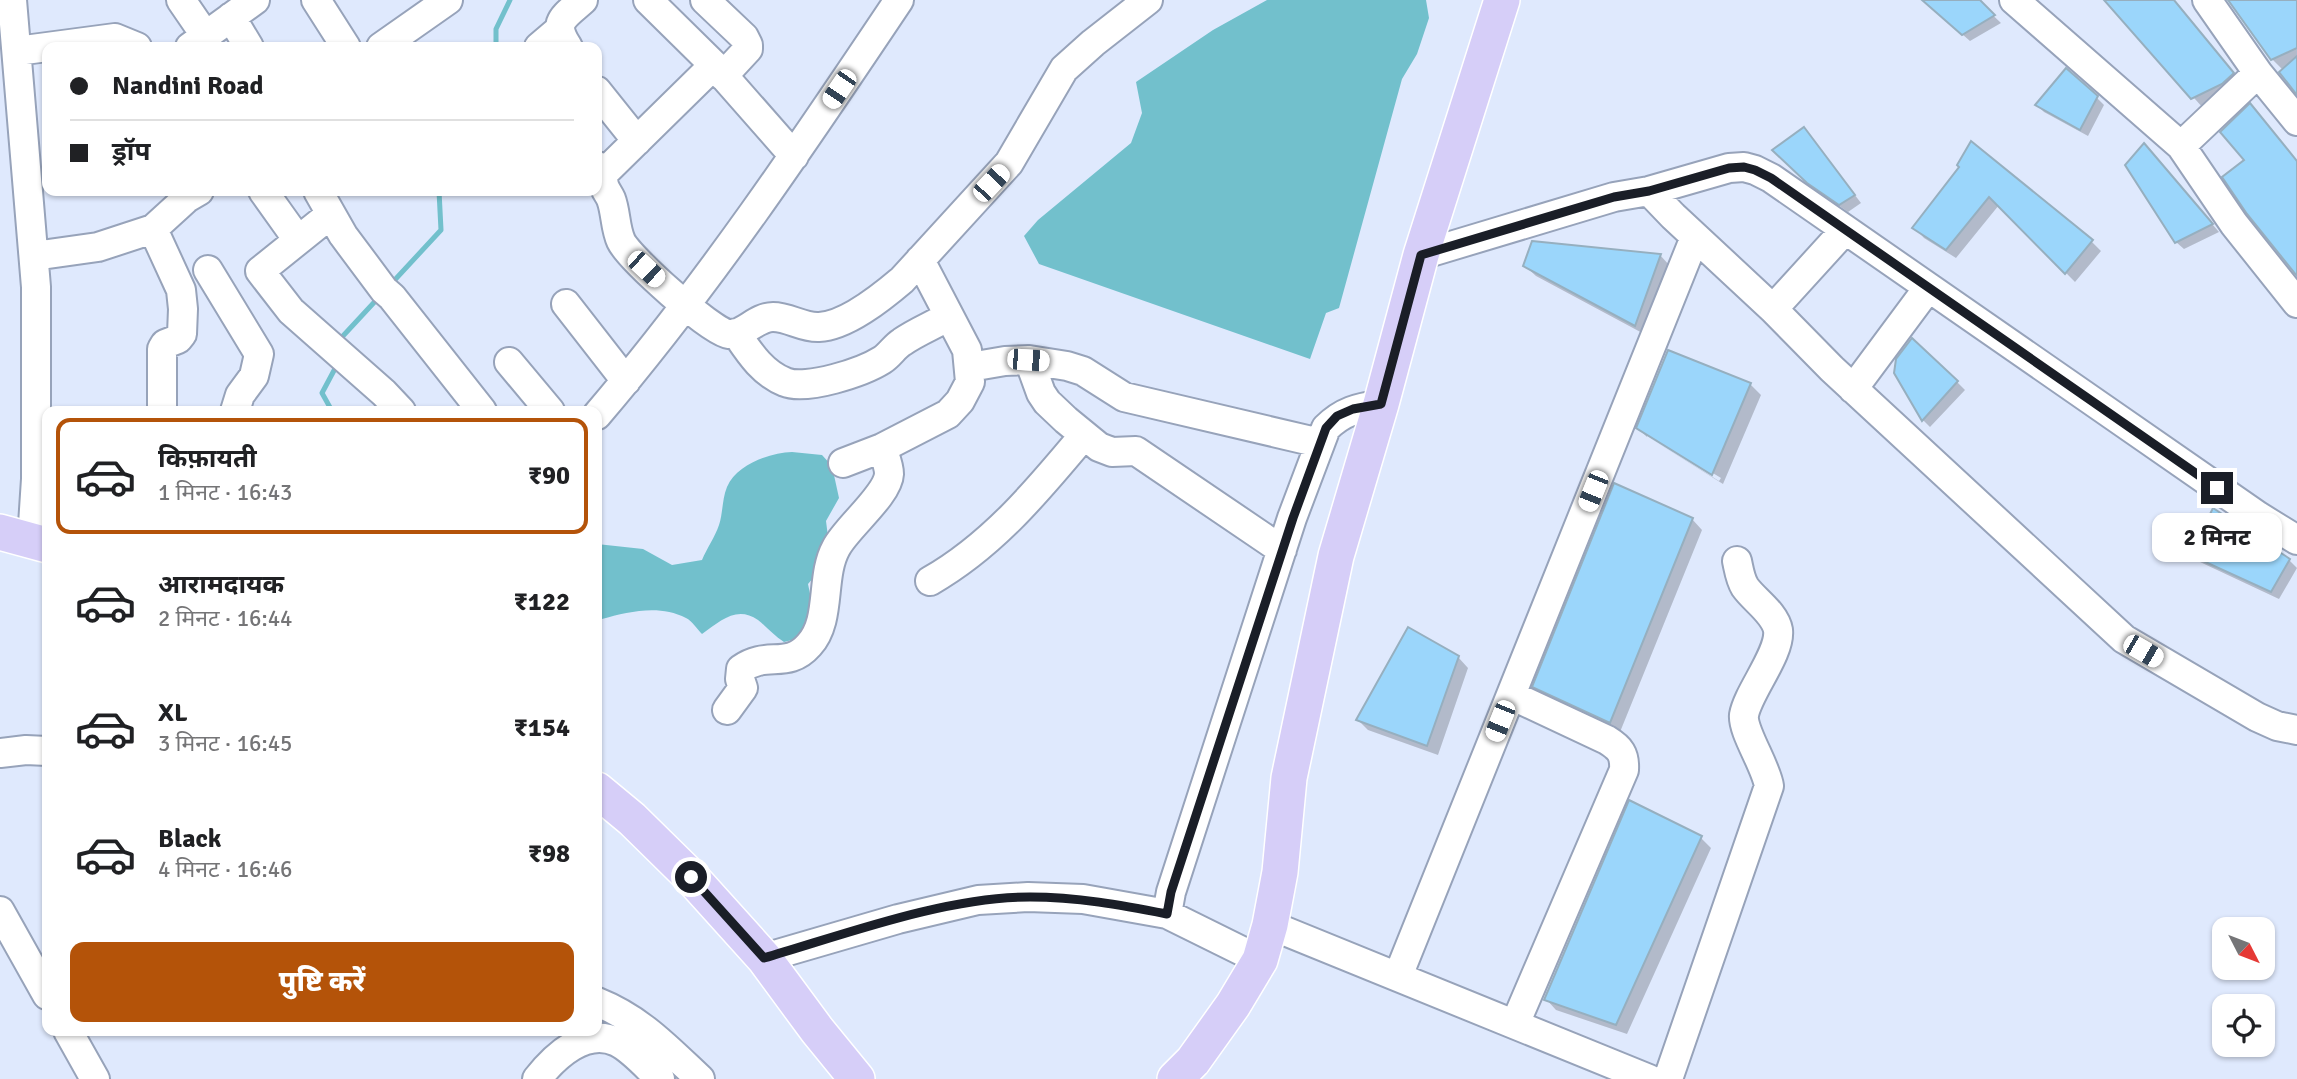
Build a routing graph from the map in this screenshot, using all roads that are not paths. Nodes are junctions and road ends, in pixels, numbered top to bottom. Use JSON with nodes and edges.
{"nodes":[{"id":1,"x":12,"y":0,"type":"edge"},
{"id":2,"x":181,"y":0,"type":"edge"},
{"id":3,"x":255,"y":0,"type":"edge"},
{"id":4,"x":316,"y":0,"type":"edge"},
{"id":5,"x":449,"y":0,"type":"edge"},
{"id":6,"x":583,"y":0,"type":"edge"},
{"id":7,"x":648,"y":0,"type":"edge"},
{"id":8,"x":705,"y":0,"type":"edge"},
{"id":9,"x":898,"y":0,"type":"edge"},
{"id":10,"x":1148,"y":0,"type":"edge"},
{"id":11,"x":1502,"y":0,"type":"edge"},
{"id":12,"x":2014,"y":0,"type":"edge"},
{"id":13,"x":2207,"y":0,"type":"edge"},
{"id":14,"x":231,"y":17,"type":"junction"},
{"id":15,"x":197,"y":41,"type":"edge"},
{"id":16,"x":85,"y":42,"type":"edge"},
{"id":17,"x":125,"y":42,"type":"edge"},
{"id":18,"x":246,"y":42,"type":"edge"},
{"id":19,"x":343,"y":42,"type":"edge"},
{"id":20,"x":388,"y":42,"type":"edge"},
{"id":21,"x":556,"y":42,"type":"edge"},
{"id":22,"x":42,"y":48,"type":"edge"},
{"id":23,"x":17,"y":51,"type":"junction"},
{"id":24,"x":719,"y":71,"type":"junction"},
{"id":25,"x":2258,"y":73,"type":"junction"},
{"id":26,"x":602,"y":97,"type":"edge"},
{"id":27,"x":2297,"y":121,"type":"edge"},
{"id":28,"x":637,"y":141,"type":"junction"},
{"id":29,"x":2181,"y":146,"type":"junction"},
{"id":30,"x":794,"y":156,"type":"junction"},
{"id":31,"x":602,"y":168,"type":"edge"},
{"id":32,"x":602,"y":178,"type":"edge"},
{"id":33,"x":1649,"y":191,"type":"junction"},
{"id":34,"x":187,"y":196,"type":"edge"},
{"id":35,"x":267,"y":196,"type":"edge"},
{"id":36,"x":325,"y":202,"type":"edge"},
{"id":37,"x":153,"y":229,"type":"junction"},
{"id":38,"x":1845,"y":230,"type":"junction"},
{"id":39,"x":1695,"y":237,"type":"junction"},
{"id":40,"x":298,"y":240,"type":"junction"},
{"id":41,"x":1421,"y":255,"type":"junction"},
{"id":42,"x":34,"y":256,"type":"junction"},
{"id":43,"x":920,"y":260,"type":"junction"},
{"id":44,"x":208,"y":270,"type":"dead end"},
{"id":45,"x":1928,"y":288,"type":"junction"},
{"id":46,"x":2297,"y":303,"type":"edge"},
{"id":47,"x":566,"y":304,"type":"dead end"},
{"id":48,"x":685,"y":305,"type":"junction"},
{"id":49,"x":1773,"y":309,"type":"junction"},
{"id":50,"x":949,"y":316,"type":"junction"},
{"id":51,"x":736,"y":333,"type":"junction"},
{"id":52,"x":1028,"y":360,"type":"junction"},
{"id":53,"x":509,"y":362,"type":"dead end"},
{"id":54,"x":970,"y":368,"type":"junction"},
{"id":55,"x":626,"y":381,"type":"junction"},
{"id":56,"x":1853,"y":389,"type":"junction"},
{"id":57,"x":1381,"y":404,"type":"junction"},
{"id":58,"x":162,"y":406,"type":"edge"},
{"id":59,"x":237,"y":406,"type":"edge"},
{"id":60,"x":396,"y":406,"type":"edge"},
{"id":61,"x":478,"y":406,"type":"edge"},
{"id":62,"x":546,"y":406,"type":"edge"},
{"id":63,"x":602,"y":409,"type":"edge"},
{"id":64,"x":1084,"y":435,"type":"junction"},
{"id":65,"x":1320,"y":443,"type":"junction"},
{"id":66,"x":882,"y":448,"type":"junction"},
{"id":67,"x":843,"y":463,"type":"dead end"},
{"id":68,"x":26,"y":539,"type":"edge"},
{"id":69,"x":2297,"y":540,"type":"edge"},
{"id":70,"x":1282,"y":550,"type":"junction"},
{"id":71,"x":1737,"y":561,"type":"dead end"},
{"id":72,"x":930,"y":581,"type":"dead end"},
{"id":73,"x":1511,"y":695,"type":"junction"},
{"id":74,"x":727,"y":710,"type":"dead end"},
{"id":75,"x":2297,"y":730,"type":"edge"},
{"id":76,"x":42,"y":751,"type":"edge"},
{"id":77,"x":0,"y":754,"type":"edge"},
{"id":78,"x":602,"y":794,"type":"edge"},
{"id":79,"x":0,"y":911,"type":"edge"},
{"id":80,"x":1167,"y":914,"type":"junction"},
{"id":81,"x":1270,"y":925,"type":"junction"},
{"id":82,"x":764,"y":958,"type":"junction"},
{"id":83,"x":1260,"y":960,"type":"junction"},
{"id":84,"x":1398,"y":976,"type":"junction"},
{"id":85,"x":42,"y":986,"type":"edge"},
{"id":86,"x":602,"y":1004,"type":"edge"},
{"id":87,"x":1515,"y":1024,"type":"junction"},
{"id":88,"x":71,"y":1036,"type":"edge"},
{"id":89,"x":95,"y":1079,"type":"edge"},
{"id":90,"x":537,"y":1079,"type":"edge"},
{"id":91,"x":660,"y":1079,"type":"edge"},
{"id":92,"x":700,"y":1079,"type":"edge"},
{"id":93,"x":857,"y":1079,"type":"edge"},
{"id":94,"x":1175,"y":1079,"type":"edge"},
{"id":95,"x":1649,"y":1079,"type":"edge"},
{"id":96,"x":1668,"y":1079,"type":"edge"}],
"edges":[{"from":1,"to":23,"type":"street"},
{"from":2,"to":15,"type":"street"},
{"from":3,"to":14,"type":"street"},
{"from":4,"to":19,"type":"street"},
{"from":5,"to":20,"type":"street"},
{"from":6,"to":21,"type":"street"},
{"from":7,"to":24,"type":"street"},
{"from":8,"to":24,"type":"street"},
{"from":9,"to":30,"type":"street"},
{"from":10,"to":43,"type":"street"},
{"from":11,"to":41,"type":"main road"},
{"from":12,"to":29,"type":"street"},
{"from":13,"to":25,"type":"street"},
{"from":14,"to":15,"type":"street"},
{"from":14,"to":18,"type":"street"},
{"from":16,"to":17,"type":"street"},
{"from":22,"to":23,"type":"street"},
{"from":23,"to":42,"type":"street"},
{"from":24,"to":28,"type":"street"},
{"from":24,"to":30,"type":"street"},
{"from":25,"to":27,"type":"street"},
{"from":25,"to":29,"type":"street"},
{"from":26,"to":28,"type":"street"},
{"from":28,"to":31,"type":"street"},
{"from":29,"to":46,"type":"street"},
{"from":30,"to":48,"type":"street"},
{"from":32,"to":48,"type":"street"},
{"from":33,"to":38,"type":"street"},
{"from":33,"to":39,"type":"street"},
{"from":33,"to":41,"type":"street"},
{"from":34,"to":37,"type":"street"},
{"from":35,"to":40,"type":"street"},
{"from":36,"to":40,"type":"street"},
{"from":36,"to":61,"type":"street"},
{"from":37,"to":42,"type":"street"},
{"from":37,"to":58,"type":"street"},
{"from":38,"to":45,"type":"street"},
{"from":38,"to":49,"type":"street"},
{"from":39,"to":49,"type":"street"},
{"from":39,"to":73,"type":"street"},
{"from":40,"to":60,"type":"street"},
{"from":41,"to":57,"type":"main road"},
{"from":42,"to":68,"type":"street"},
{"from":43,"to":50,"type":"street"},
{"from":43,"to":51,"type":"street"},
{"from":44,"to":59,"type":"street"},
{"from":45,"to":56,"type":"street"},
{"from":45,"to":69,"type":"street"},
{"from":47,"to":55,"type":"street"},
{"from":48,"to":51,"type":"street"},
{"from":48,"to":55,"type":"street"},
{"from":49,"to":56,"type":"street"},
{"from":50,"to":51,"type":"street"},
{"from":50,"to":54,"type":"street"},
{"from":52,"to":54,"type":"street"},
{"from":52,"to":64,"type":"street"},
{"from":52,"to":65,"type":"street"},
{"from":53,"to":62,"type":"street"},
{"from":54,"to":66,"type":"street"},
{"from":55,"to":63,"type":"street"},
{"from":56,"to":75,"type":"street"},
{"from":57,"to":65,"type":"street"},
{"from":57,"to":81,"type":"main road"},
{"from":64,"to":70,"type":"street"},
{"from":64,"to":72,"type":"street"},
{"from":65,"to":70,"type":"street"},
{"from":66,"to":67,"type":"street"},
{"from":66,"to":74,"type":"street"},
{"from":70,"to":80,"type":"street"},
{"from":71,"to":96,"type":"street"},
{"from":73,"to":84,"type":"street"},
{"from":73,"to":87,"type":"street"},
{"from":76,"to":77,"type":"street"},
{"from":78,"to":82,"type":"main road"},
{"from":79,"to":85,"type":"street"},
{"from":80,"to":82,"type":"street"},
{"from":80,"to":83,"type":"street"},
{"from":81,"to":83,"type":"main road"},
{"from":81,"to":84,"type":"street"},
{"from":82,"to":93,"type":"main road"},
{"from":83,"to":94,"type":"main road"},
{"from":84,"to":87,"type":"street"},
{"from":86,"to":92,"type":"street"},
{"from":87,"to":95,"type":"street"},
{"from":88,"to":89,"type":"street"},
{"from":90,"to":91,"type":"street"}]}
